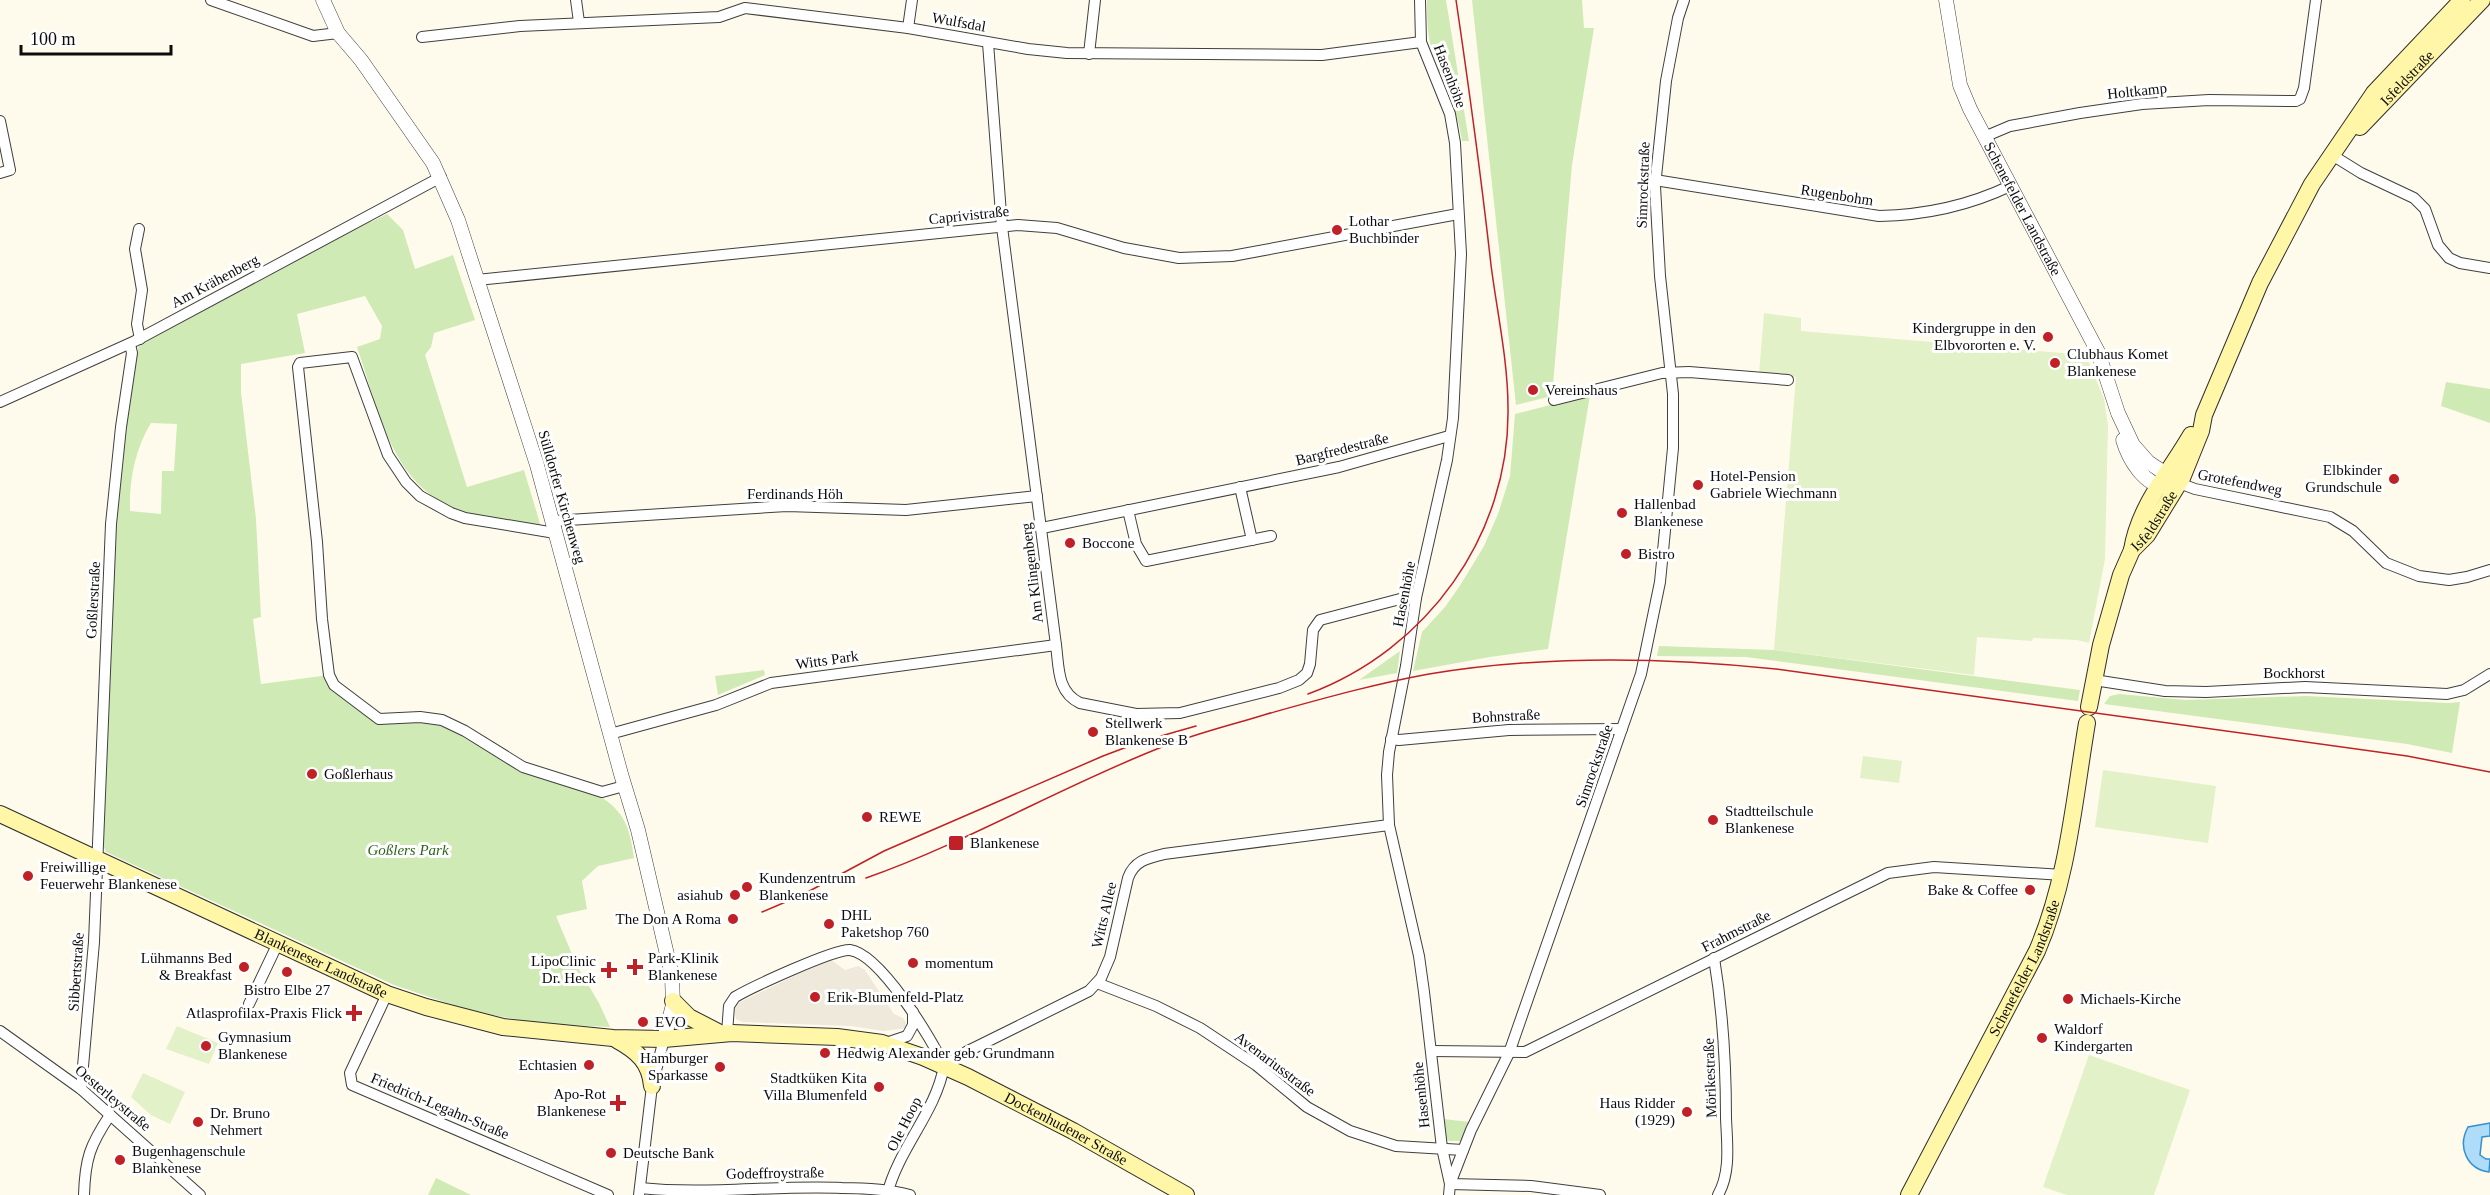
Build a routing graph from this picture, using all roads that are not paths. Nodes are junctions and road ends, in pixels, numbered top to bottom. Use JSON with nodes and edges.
{"nodes":[{"id":1,"x":211,"y":0,"type":"edge"},
{"id":2,"x":323,"y":0,"type":"edge"},
{"id":3,"x":576,"y":0,"type":"edge"},
{"id":4,"x":912,"y":0,"type":"edge"},
{"id":5,"x":1095,"y":0,"type":"edge"},
{"id":6,"x":1420,"y":0,"type":"edge"},
{"id":7,"x":1684,"y":0,"type":"edge"},
{"id":8,"x":1946,"y":0,"type":"edge"},
{"id":9,"x":2316,"y":0,"type":"edge"},
{"id":10,"x":2462,"y":0,"type":"edge"},
{"id":11,"x":2482,"y":0,"type":"edge"},
{"id":12,"x":745,"y":4,"type":"edge"},
{"id":13,"x":579,"y":22,"type":"junction"},
{"id":14,"x":908,"y":28,"type":"junction"},
{"id":15,"x":338,"y":33,"type":"junction"},
{"id":16,"x":422,"y":37,"type":"dead end"},
{"id":17,"x":1421,"y":42,"type":"junction"},
{"id":18,"x":988,"y":43,"type":"junction"},
{"id":19,"x":1089,"y":54,"type":"junction"},
{"id":20,"x":0,"y":121,"type":"edge"},
{"id":21,"x":1984,"y":137,"type":"junction"},
{"id":22,"x":2332,"y":155,"type":"junction"},
{"id":23,"x":5,"y":171,"type":"edge"},
{"id":24,"x":441,"y":177,"type":"junction"},
{"id":25,"x":1655,"y":180,"type":"junction"},
{"id":26,"x":2010,"y":186,"type":"junction"},
{"id":27,"x":1458,"y":214,"type":"junction"},
{"id":28,"x":1002,"y":227,"type":"junction"},
{"id":29,"x":139,"y":229,"type":"dead end"},
{"id":30,"x":2490,"y":268,"type":"edge"},
{"id":31,"x":477,"y":280,"type":"junction"},
{"id":32,"x":140,"y":339,"type":"junction"},
{"id":33,"x":129,"y":344,"type":"junction"},
{"id":34,"x":1671,"y":373,"type":"junction"},
{"id":35,"x":1788,"y":380,"type":"dead end"},
{"id":36,"x":1554,"y":400,"type":"dead end"},
{"id":37,"x":0,"y":402,"type":"edge"},
{"id":38,"x":1449,"y":436,"type":"junction"},
{"id":39,"x":2168,"y":481,"type":"junction"},
{"id":40,"x":1240,"y":487,"type":"junction"},
{"id":41,"x":1037,"y":496,"type":"junction"},
{"id":42,"x":1128,"y":510,"type":"junction"},
{"id":43,"x":554,"y":527,"type":"junction"},
{"id":44,"x":1042,"y":528,"type":"junction"},
{"id":45,"x":1271,"y":536,"type":"dead end"},
{"id":46,"x":1252,"y":540,"type":"junction"},
{"id":47,"x":2132,"y":550,"type":"joint"},
{"id":48,"x":2490,"y":570,"type":"edge"},
{"id":49,"x":1416,"y":598,"type":"junction"},
{"id":50,"x":1056,"y":645,"type":"junction"},
{"id":51,"x":2490,"y":674,"type":"edge"},
{"id":52,"x":2094,"y":680,"type":"junction"},
{"id":53,"x":1622,"y":729,"type":"junction"},
{"id":54,"x":610,"y":734,"type":"junction"},
{"id":55,"x":1391,"y":739,"type":"junction"},
{"id":56,"x":624,"y":786,"type":"junction"},
{"id":57,"x":0,"y":813,"type":"edge"},
{"id":58,"x":1389,"y":825,"type":"junction"},
{"id":59,"x":96,"y":858,"type":"junction"},
{"id":60,"x":2062,"y":875,"type":"junction"},
{"id":61,"x":278,"y":944,"type":"junction"},
{"id":62,"x":1714,"y":958,"type":"junction"},
{"id":63,"x":1097,"y":983,"type":"junction"},
{"id":64,"x":387,"y":994,"type":"junction"},
{"id":65,"x":673,"y":1000,"type":"junction"},
{"id":66,"x":249,"y":1004,"type":"dead end"},
{"id":67,"x":913,"y":1012,"type":"junction"},
{"id":68,"x":0,"y":1031,"type":"edge"},
{"id":69,"x":724,"y":1033,"type":"junction"},
{"id":70,"x":613,"y":1038,"type":"junction"},
{"id":71,"x":664,"y":1039,"type":"junction"},
{"id":72,"x":882,"y":1043,"type":"junction"},
{"id":73,"x":1431,"y":1052,"type":"junction"},
{"id":74,"x":1509,"y":1053,"type":"junction"},
{"id":75,"x":944,"y":1066,"type":"junction"},
{"id":76,"x":652,"y":1086,"type":"junction"},
{"id":77,"x":81,"y":1089,"type":"junction"},
{"id":78,"x":110,"y":1115,"type":"junction"},
{"id":79,"x":1442,"y":1148,"type":"junction"},
{"id":80,"x":1463,"y":1150,"type":"junction"},
{"id":81,"x":1449,"y":1190,"type":"edge"},
{"id":82,"x":639,"y":1192,"type":"edge"},
{"id":83,"x":888,"y":1192,"type":"edge"},
{"id":84,"x":84,"y":1195,"type":"edge"},
{"id":85,"x":200,"y":1195,"type":"edge"},
{"id":86,"x":608,"y":1195,"type":"edge"},
{"id":87,"x":910,"y":1195,"type":"edge"},
{"id":88,"x":1186,"y":1195,"type":"edge"},
{"id":89,"x":1599,"y":1195,"type":"edge"},
{"id":90,"x":1719,"y":1195,"type":"edge"},
{"id":91,"x":1909,"y":1195,"type":"edge"}],
"edges":[{"from":1,"to":15,"type":"street"},
{"from":2,"to":15,"type":"street","name":"Sülldorfer Kirchenweg"},
{"from":3,"to":13,"type":"street"},
{"from":4,"to":14,"type":"street"},
{"from":5,"to":19,"type":"street"},
{"from":6,"to":17,"type":"street","name":"Hasenhöhe"},
{"from":7,"to":25,"type":"street","name":"Simrockstraße"},
{"from":8,"to":21,"type":"street","name":"Schenefelder Landstraße"},
{"from":9,"to":21,"type":"street","name":"Holtkamp"},
{"from":10,"to":22,"type":"main road","name":"Isfeldstraße"},
{"from":11,"to":22,"type":"main road","name":"Isfeldstraße"},
{"from":12,"to":13,"type":"street","name":"Wulfsdal"},
{"from":12,"to":14,"type":"street","name":"Wulfsdal"},
{"from":13,"to":16,"type":"street","name":"Wulfsdal"},
{"from":14,"to":18,"type":"street","name":"Wulfsdal"},
{"from":15,"to":24,"type":"street","name":"Sülldorfer Kirchenweg"},
{"from":17,"to":19,"type":"street","name":"Wulfsdal"},
{"from":17,"to":27,"type":"street","name":"Hasenhöhe"},
{"from":18,"to":19,"type":"street","name":"Wulfsdal"},
{"from":18,"to":28,"type":"street","name":"Am Klingenberg"},
{"from":20,"to":23,"type":"street"},
{"from":21,"to":26,"type":"street","name":"Schenefelder Landstraße"},
{"from":22,"to":30,"type":"street"},
{"from":22,"to":39,"type":"main road","name":"Isfeldstraße"},
{"from":24,"to":31,"type":"street","name":"Sülldorfer Kirchenweg"},
{"from":24,"to":32,"type":"street","name":"Am Krähenberg"},
{"from":25,"to":26,"type":"street","name":"Rugenbohm"},
{"from":25,"to":34,"type":"street","name":"Simrockstraße"},
{"from":26,"to":39,"type":"street","name":"Schenefelder Landstraße"},
{"from":27,"to":28,"type":"street","name":"Caprivistraße"},
{"from":27,"to":38,"type":"street","name":"Hasenhöhe"},
{"from":28,"to":31,"type":"street","name":"Caprivistraße"},
{"from":28,"to":41,"type":"street","name":"Am Klingenberg"},
{"from":29,"to":32,"type":"street"},
{"from":31,"to":43,"type":"street","name":"Sülldorfer Kirchenweg"},
{"from":32,"to":33,"type":"street","name":"Am Krähenberg"},
{"from":33,"to":37,"type":"street","name":"Am Krähenberg"},
{"from":33,"to":59,"type":"street","name":"Goßlerstraße"},
{"from":34,"to":35,"type":"street"},
{"from":34,"to":36,"type":"street"},
{"from":34,"to":53,"type":"street","name":"Simrockstraße"},
{"from":38,"to":40,"type":"street","name":"Bargfredestraße"},
{"from":38,"to":49,"type":"street","name":"Hasenhöhe"},
{"from":39,"to":47,"type":"main road","name":"Isfeldstraße"},
{"from":39,"to":48,"type":"street","name":"Grotefendweg"},
{"from":40,"to":42,"type":"street","name":"Bargfredestraße"},
{"from":40,"to":46,"type":"street"},
{"from":41,"to":43,"type":"street","name":"Ferdinands Höh"},
{"from":41,"to":44,"type":"street","name":"Am Klingenberg"},
{"from":42,"to":44,"type":"street","name":"Bargfredestraße"},
{"from":42,"to":46,"type":"street"},
{"from":43,"to":54,"type":"street","name":"Sülldorfer Kirchenweg"},
{"from":43,"to":56,"type":"street"},
{"from":44,"to":50,"type":"street","name":"Am Klingenberg"},
{"from":45,"to":46,"type":"street"},
{"from":47,"to":52,"type":"main road","name":"Schenefelder Landstraße"},
{"from":49,"to":50,"type":"street","name":"Am Klingenberg"},
{"from":49,"to":55,"type":"street","name":"Hasenhöhe"},
{"from":50,"to":54,"type":"street","name":"Witts Park"},
{"from":51,"to":52,"type":"street","name":"Bockhorst"},
{"from":52,"to":60,"type":"main road","name":"Schenefelder Landstraße"},
{"from":53,"to":55,"type":"street","name":"Bohnstraße"},
{"from":53,"to":74,"type":"street","name":"Simrockstraße"},
{"from":54,"to":56,"type":"street","name":"Sülldorfer Kirchenweg"},
{"from":55,"to":58,"type":"street","name":"Hasenhöhe"},
{"from":56,"to":65,"type":"street","name":"Sülldorfer Kirchenweg"},
{"from":57,"to":59,"type":"main road","name":"Blankeneser Landstraße"},
{"from":58,"to":63,"type":"street","name":"Witts Allee"},
{"from":58,"to":73,"type":"street","name":"Hasenhöhe"},
{"from":59,"to":61,"type":"main road","name":"Blankeneser Landstraße"},
{"from":59,"to":77,"type":"street","name":"Sibbertstraße"},
{"from":60,"to":62,"type":"street","name":"Frahmstraße"},
{"from":60,"to":91,"type":"main road","name":"Schenefelder Landstraße"},
{"from":61,"to":64,"type":"main road","name":"Blankeneser Landstraße"},
{"from":61,"to":66,"type":"street"},
{"from":62,"to":74,"type":"street","name":"Frahmstraße"},
{"from":62,"to":90,"type":"street","name":"Mörikestraße"},
{"from":63,"to":75,"type":"street","name":"Witts Allee"},
{"from":63,"to":79,"type":"street","name":"Avenariusstraße"},
{"from":64,"to":70,"type":"main road","name":"Blankeneser Landstraße"},
{"from":64,"to":86,"type":"street","name":"Friedrich-Legahn-Straße"},
{"from":65,"to":69,"type":"main road"},
{"from":65,"to":71,"type":"street","name":"Sülldorfer Kirchenweg"},
{"from":67,"to":69,"type":"street"},
{"from":67,"to":72,"type":"street"},
{"from":67,"to":75,"type":"street"},
{"from":68,"to":77,"type":"street","name":"Oesterleystraße"},
{"from":69,"to":71,"type":"main road"},
{"from":69,"to":72,"type":"main road"},
{"from":70,"to":71,"type":"main road","name":"Blankeneser Landstraße"},
{"from":70,"to":76,"type":"main road"},
{"from":71,"to":76,"type":"street"},
{"from":72,"to":75,"type":"main road"},
{"from":73,"to":74,"type":"street","name":"Frahmstraße"},
{"from":73,"to":79,"type":"street","name":"Hasenhöhe"},
{"from":74,"to":80,"type":"street","name":"Simrockstraße"},
{"from":75,"to":83,"type":"street","name":"Ole Hoop"},
{"from":75,"to":88,"type":"main road","name":"Dockenhudener Straße"},
{"from":76,"to":82,"type":"street"},
{"from":77,"to":78,"type":"street","name":"Oesterleystraße"},
{"from":78,"to":84,"type":"street"},
{"from":78,"to":85,"type":"street","name":"Oesterleystraße"},
{"from":79,"to":80,"type":"street"},
{"from":79,"to":81,"type":"street","name":"Hasenhöhe"},
{"from":80,"to":81,"type":"street","name":"Simrockstraße"},
{"from":81,"to":89,"type":"street"},
{"from":82,"to":83,"type":"street","name":"Godeffroystraße"},
{"from":83,"to":87,"type":"street","name":"Godeffroystraße"}]}
